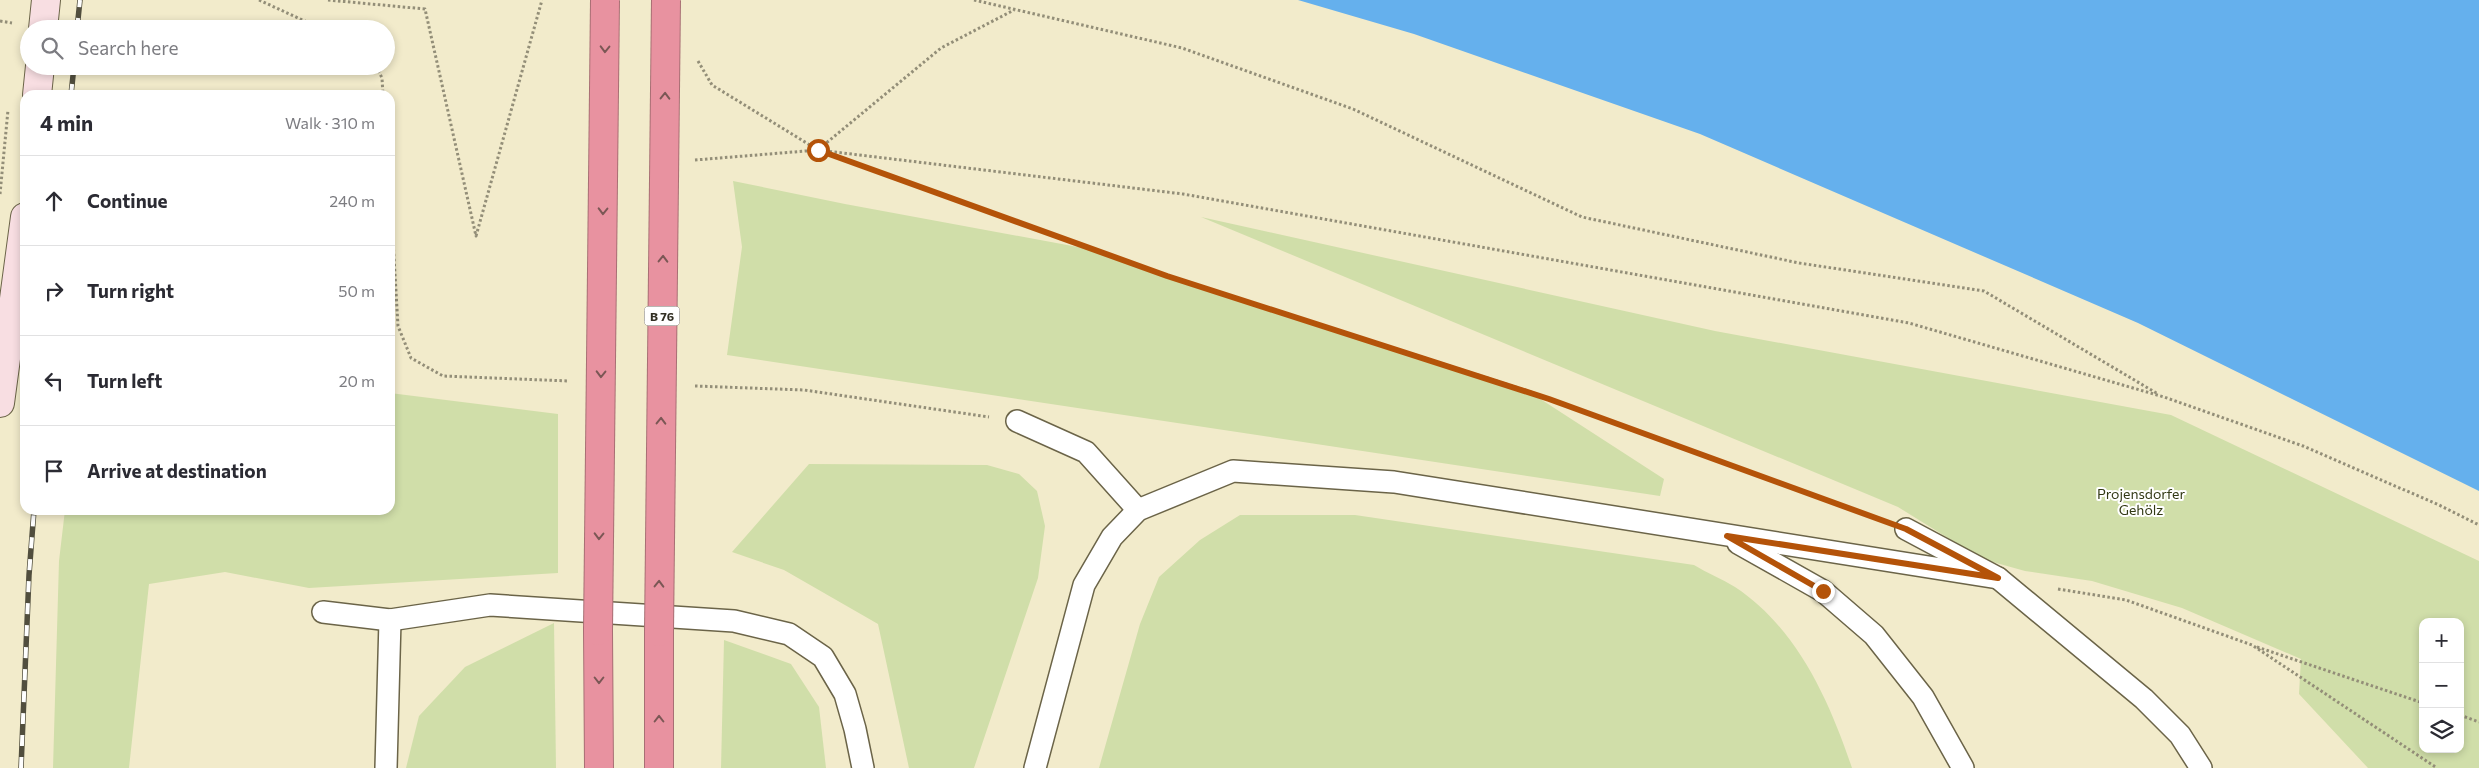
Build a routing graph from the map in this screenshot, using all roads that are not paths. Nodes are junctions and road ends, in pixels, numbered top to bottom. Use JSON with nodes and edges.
{"nodes":[{"id":1,"x":46,"y":0,"type":"edge"},
{"id":2,"x":606,"y":0,"type":"edge"},
{"id":3,"x":666,"y":0,"type":"edge"},
{"id":4,"x":44,"y":20,"type":"edge"},
{"id":5,"x":39,"y":75,"type":"edge"},
{"id":6,"x":38,"y":90,"type":"edge"},
{"id":7,"x":20,"y":254,"type":"edge"},
{"id":8,"x":0,"y":403,"type":"edge"},
{"id":9,"x":1017,"y":421,"type":"dead end"},
{"id":10,"x":1138,"y":510,"type":"junction"},
{"id":11,"x":1906,"y":529,"type":"road end"},
{"id":12,"x":1727,"y":536,"type":"junction"},
{"id":13,"x":1998,"y":578,"type":"junction"},
{"id":14,"x":322,"y":612,"type":"dead end"},
{"id":15,"x":390,"y":620,"type":"junction"},
{"id":16,"x":386,"y":768,"type":"edge"},
{"id":17,"x":599,"y":768,"type":"edge"},
{"id":18,"x":659,"y":768,"type":"edge"},
{"id":19,"x":863,"y":768,"type":"edge"},
{"id":20,"x":1035,"y":768,"type":"edge"},
{"id":21,"x":1963,"y":768,"type":"edge"},
{"id":22,"x":2201,"y":768,"type":"edge"}],
"edges":[{"from":1,"to":4,"type":"street"},
{"from":2,"to":17,"type":"highway","one_way":true,"bridge":true},
{"from":18,"to":3,"type":"highway","number":"B 76","one_way":true,"bridge":true},
{"from":5,"to":6,"type":"street"},
{"from":7,"to":8,"type":"street"},
{"from":9,"to":10,"type":"lane"},
{"from":10,"to":12,"type":"lane"},
{"from":10,"to":20,"type":"lane"},
{"from":11,"to":13,"type":"lane"},
{"from":12,"to":13,"type":"lane"},
{"from":12,"to":21,"type":"lane"},
{"from":13,"to":22,"type":"lane"},
{"from":14,"to":15,"type":"lane"},
{"from":15,"to":16,"type":"lane"},
{"from":15,"to":19,"type":"lane"}]}
